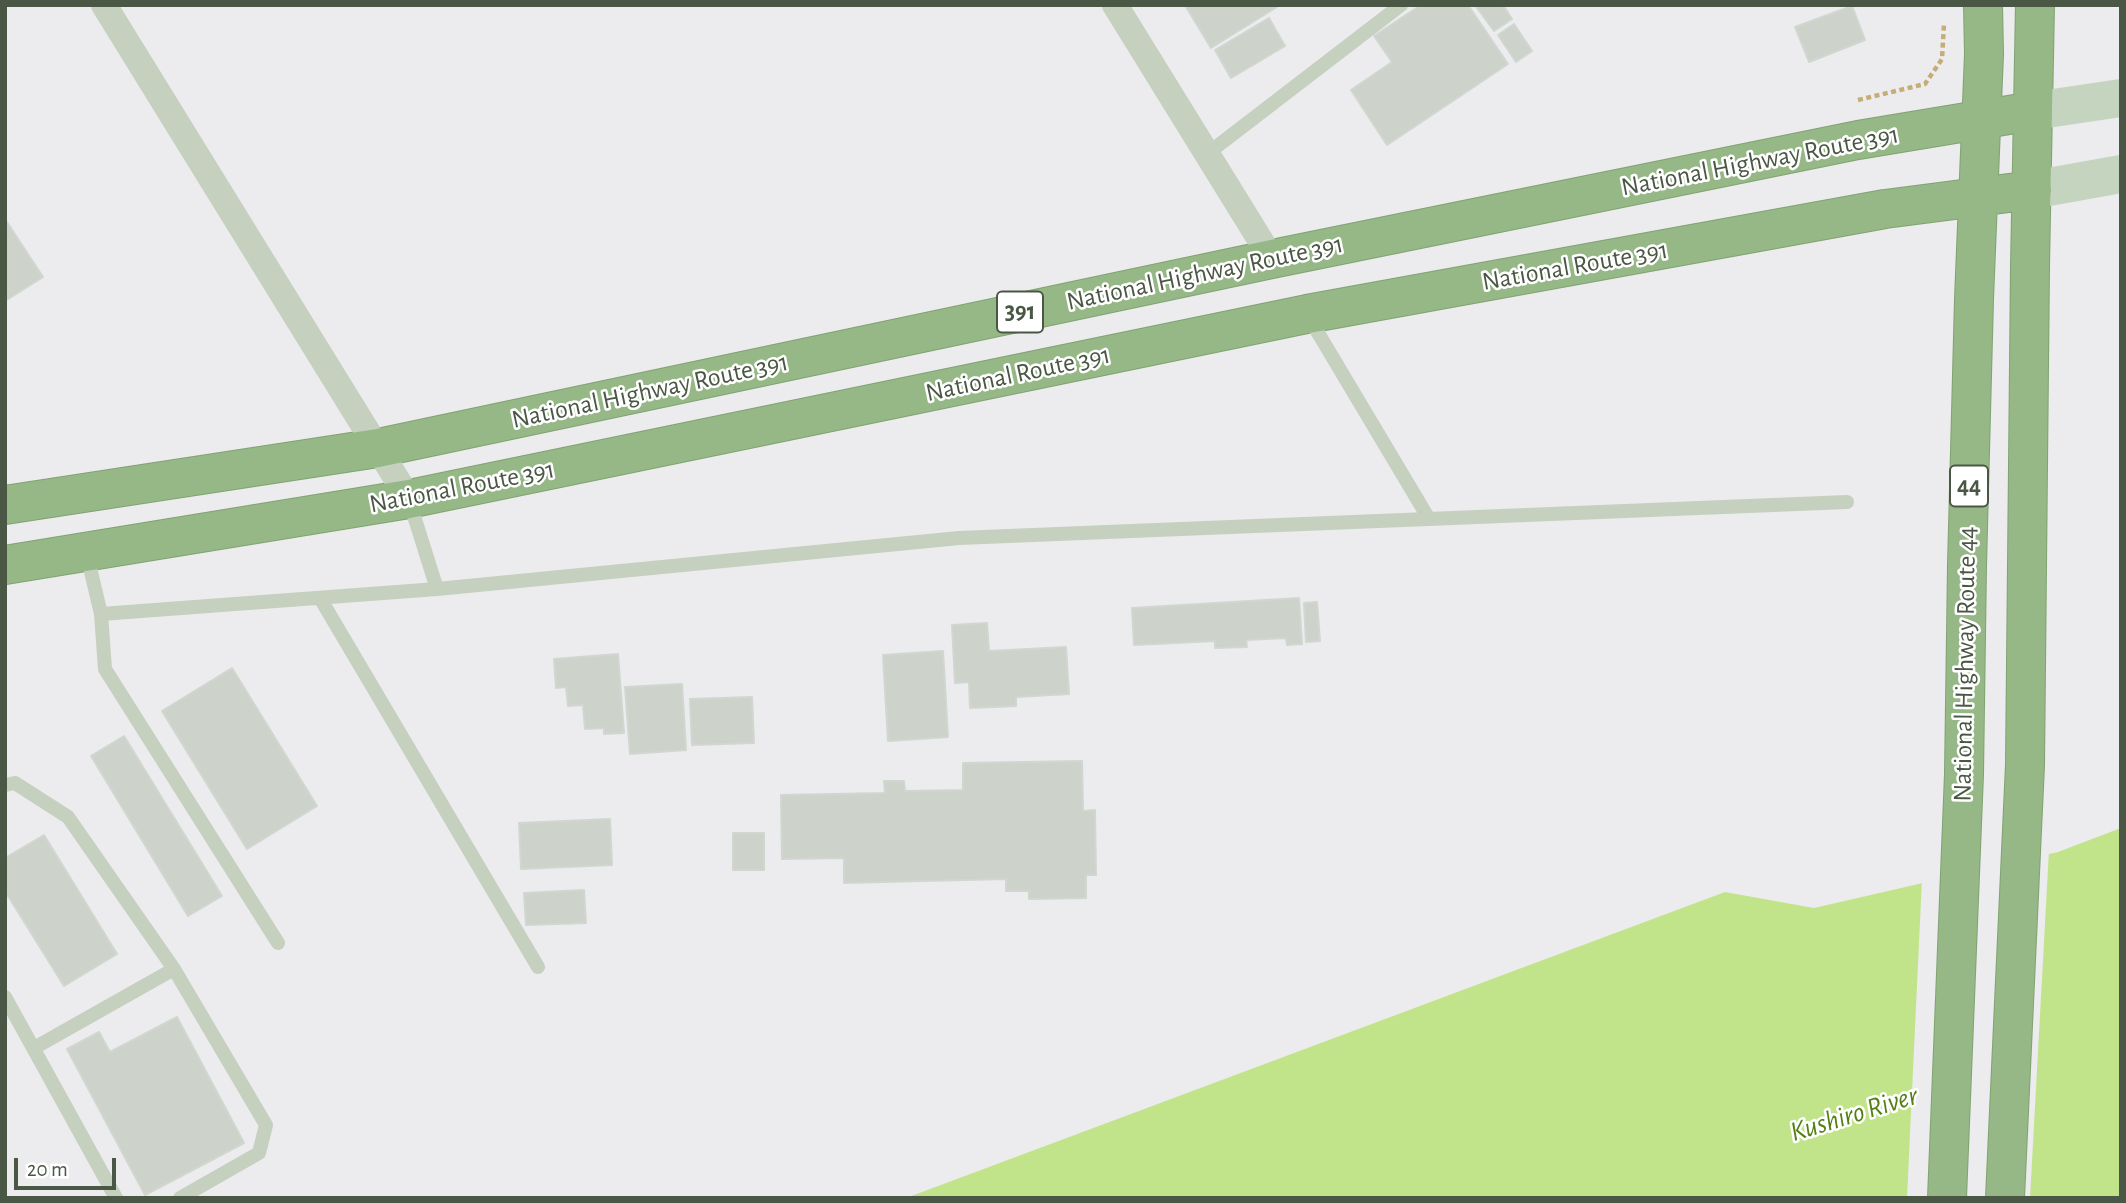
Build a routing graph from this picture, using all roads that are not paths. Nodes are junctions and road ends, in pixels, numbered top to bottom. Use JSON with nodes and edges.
{"nodes":[{"id":1,"x":104,"y":5,"type":"edge"},
{"id":2,"x":1115,"y":5,"type":"edge"},
{"id":3,"x":1401,"y":5,"type":"edge"},
{"id":4,"x":1983,"y":5,"type":"edge"},
{"id":5,"x":2035,"y":5,"type":"edge"},
{"id":6,"x":2121,"y":97,"type":"edge"},
{"id":7,"x":2033,"y":111,"type":"junction"},
{"id":8,"x":1982,"y":120,"type":"junction"},
{"id":9,"x":1207,"y":154,"type":"junction"},
{"id":10,"x":2121,"y":174,"type":"edge"},
{"id":11,"x":2032,"y":190,"type":"junction"},
{"id":12,"x":1978,"y":198,"type":"junction"},
{"id":13,"x":1272,"y":258,"type":"junction"},
{"id":14,"x":1307,"y":314,"type":"junction"},
{"id":15,"x":378,"y":448,"type":"junction"},
{"id":16,"x":409,"y":499,"type":"junction"},
{"id":17,"x":1847,"y":502,"type":"dead end"},
{"id":18,"x":5,"y":505,"type":"edge"},
{"id":19,"x":1429,"y":519,"type":"junction"},
{"id":20,"x":87,"y":553,"type":"junction"},
{"id":21,"x":5,"y":565,"type":"edge"},
{"id":22,"x":437,"y":589,"type":"junction"},
{"id":23,"x":320,"y":598,"type":"junction"},
{"id":24,"x":101,"y":614,"type":"junction"},
{"id":25,"x":5,"y":785,"type":"edge"},
{"id":26,"x":278,"y":943,"type":"dead end"},
{"id":27,"x":538,"y":967,"type":"dead end"},
{"id":28,"x":174,"y":969,"type":"junction"},
{"id":29,"x":5,"y":997,"type":"edge"},
{"id":30,"x":34,"y":1048,"type":"junction"},
{"id":31,"x":116,"y":1198,"type":"edge"},
{"id":32,"x":180,"y":1198,"type":"edge"},
{"id":33,"x":1947,"y":1198,"type":"edge"},
{"id":34,"x":2005,"y":1198,"type":"edge"}],
"edges":[{"from":1,"to":15,"type":"street"},
{"from":2,"to":9,"type":"street"},
{"from":3,"to":9,"type":"lane"},
{"from":4,"to":8,"type":"highway","name":"National Highway Route 44","number":"44"},
{"from":5,"to":7,"type":"highway","number":"44"},
{"from":6,"to":7,"type":"street"},
{"from":7,"to":8,"type":"highway","name":"National Highway Route 391","number":"391"},
{"from":7,"to":11,"type":"highway","number":"44"},
{"from":8,"to":12,"type":"highway","name":"National Highway Route 44","number":"44"},
{"from":8,"to":13,"type":"highway","name":"National Highway Route 391","number":"391"},
{"from":9,"to":13,"type":"street"},
{"from":10,"to":11,"type":"street"},
{"from":11,"to":12,"type":"highway","name":"National Route 391","number":"391"},
{"from":11,"to":34,"type":"highway","number":"44"},
{"from":12,"to":14,"type":"highway","name":"National Route 391","number":"391"},
{"from":12,"to":33,"type":"highway","name":"National Highway Route 44","number":"44"},
{"from":13,"to":15,"type":"highway","name":"National Highway Route 391","number":"391"},
{"from":14,"to":16,"type":"highway","name":"National Route 391","number":"391"},
{"from":14,"to":19,"type":"lane"},
{"from":15,"to":16,"type":"street"},
{"from":15,"to":18,"type":"highway","name":"National Highway Route 391","number":"391"},
{"from":16,"to":20,"type":"highway","name":"National Route 391","number":"391"},
{"from":16,"to":22,"type":"lane"},
{"from":17,"to":19,"type":"lane"},
{"from":19,"to":22,"type":"lane"},
{"from":20,"to":21,"type":"highway","name":"National Route 391","number":"391"},
{"from":20,"to":24,"type":"lane"},
{"from":22,"to":23,"type":"lane"},
{"from":23,"to":24,"type":"lane"},
{"from":23,"to":27,"type":"lane"},
{"from":24,"to":26,"type":"lane"},
{"from":25,"to":28,"type":"lane"},
{"from":28,"to":30,"type":"lane"},
{"from":28,"to":32,"type":"lane"},
{"from":29,"to":30,"type":"lane"},
{"from":30,"to":31,"type":"lane"}]}
